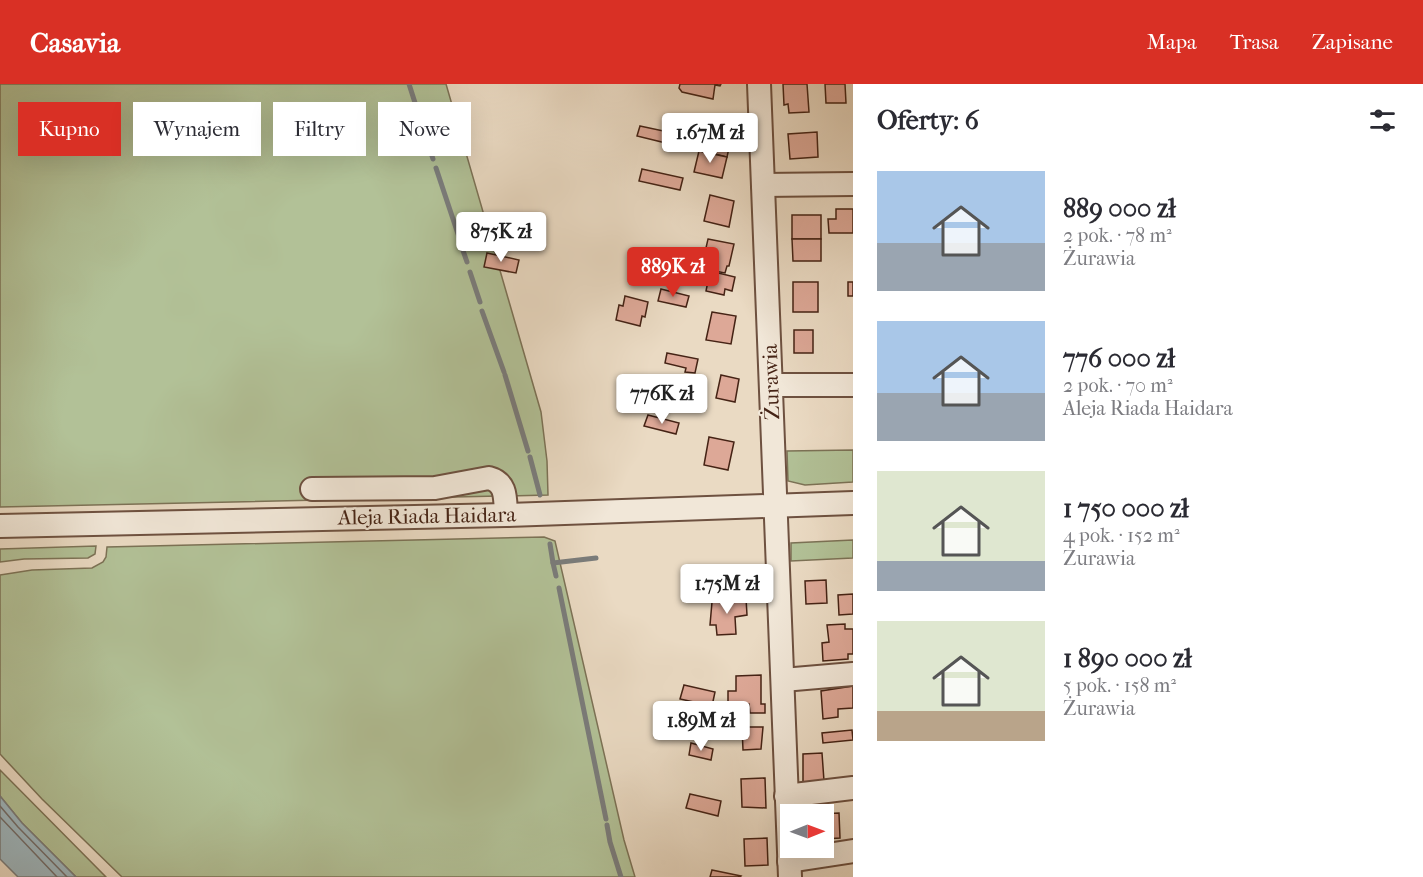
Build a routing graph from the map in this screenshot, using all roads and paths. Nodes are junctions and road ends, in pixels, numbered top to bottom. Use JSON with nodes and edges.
{"nodes":[{"id":1,"x":759,"y":84,"type":"edge"},
{"id":2,"x":853,"y":184,"type":"edge"},
{"id":3,"x":763,"y":185,"type":"junction"},
{"id":4,"x":853,"y":384,"type":"edge"},
{"id":5,"x":772,"y":385,"type":"junction"},
{"id":6,"x":312,"y":489,"type":"dead end"},
{"id":7,"x":853,"y":503,"type":"edge"},
{"id":8,"x":776,"y":507,"type":"junction"},
{"id":9,"x":506,"y":515,"type":"junction"},
{"id":10,"x":0,"y":526,"type":"edge"},
{"id":11,"x":853,"y":674,"type":"edge"},
{"id":12,"x":783,"y":680,"type":"junction"},
{"id":13,"x":853,"y":788,"type":"edge"},
{"id":14,"x":786,"y":796,"type":"junction"},
{"id":15,"x":853,"y":851,"type":"edge"},
{"id":16,"x":790,"y":869,"type":"edge"}],
"edges":[{"from":1,"to":3,"type":"street","name":"Żurawia"},
{"from":2,"to":3,"type":"street"},
{"from":3,"to":5,"type":"street","name":"Żurawia"},
{"from":4,"to":5,"type":"street"},
{"from":5,"to":8,"type":"street","name":"Żurawia"},
{"from":6,"to":9,"type":"street"},
{"from":7,"to":8,"type":"street","name":"Aleja Riada Haidara"},
{"from":8,"to":9,"type":"street","name":"Aleja Riada Haidara"},
{"from":8,"to":12,"type":"street","name":"Żurawia"},
{"from":9,"to":10,"type":"street","name":"Aleja Riada Haidara"},
{"from":11,"to":12,"type":"street"},
{"from":12,"to":14,"type":"street","name":"Żurawia"},
{"from":13,"to":14,"type":"street"},
{"from":14,"to":16,"type":"street","name":"Żurawia"},
{"from":15,"to":16,"type":"street","name":"Żurawia"}]}
